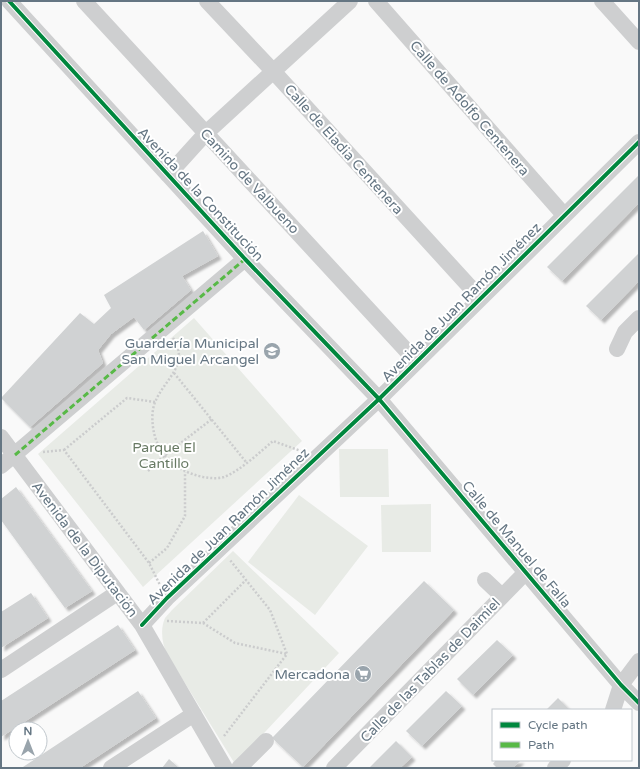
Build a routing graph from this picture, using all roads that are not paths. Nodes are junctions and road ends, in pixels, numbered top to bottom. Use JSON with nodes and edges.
{"nodes":[{"id":1,"x":9,"y":1,"type":"edge"},
{"id":2,"x":84,"y":1,"type":"edge"},
{"id":3,"x":207,"y":1,"type":"edge"},
{"id":4,"x":350,"y":1,"type":"edge"},
{"id":5,"x":376,"y":1,"type":"edge"},
{"id":6,"x":602,"y":1,"type":"edge"},
{"id":7,"x":639,"y":42,"type":"edge"},
{"id":8,"x":273,"y":71,"type":"junction"},
{"id":9,"x":206,"y":133,"type":"junction"},
{"id":10,"x":639,"y":142,"type":"edge"},
{"id":11,"x":168,"y":175,"type":"junction"},
{"id":12,"x":564,"y":215,"type":"junction"},
{"id":13,"x":245,"y":259,"type":"junction"},
{"id":14,"x":480,"y":298,"type":"junction"},
{"id":15,"x":639,"y":318,"type":"edge"},
{"id":16,"x":617,"y":349,"type":"dead end"},
{"id":17,"x":416,"y":361,"type":"junction"},
{"id":18,"x":379,"y":399,"type":"junction"},
{"id":19,"x":1,"y":437,"type":"edge"},
{"id":20,"x":15,"y":455,"type":"junction"},
{"id":21,"x":1,"y":466,"type":"edge"},
{"id":22,"x":526,"y":572,"type":"junction"},
{"id":23,"x":485,"y":580,"type":"dead end"},
{"id":24,"x":118,"y":593,"type":"junction"},
{"id":25,"x":502,"y":596,"type":"junction"},
{"id":26,"x":144,"y":622,"type":"junction"},
{"id":27,"x":639,"y":661,"type":"edge"},
{"id":28,"x":1,"y":670,"type":"edge"},
{"id":29,"x":621,"y":684,"type":"junction"},
{"id":30,"x":639,"y":704,"type":"edge"},
{"id":31,"x":612,"y":709,"type":"edge"},
{"id":32,"x":194,"y":714,"type":"junction"},
{"id":33,"x":266,"y":741,"type":"dead end"},
{"id":34,"x":112,"y":768,"type":"edge"},
{"id":35,"x":225,"y":768,"type":"edge"},
{"id":36,"x":239,"y":768,"type":"edge"},
{"id":37,"x":334,"y":768,"type":"edge"}],
"edges":[{"from":1,"to":11,"type":"street","name":"Avenida de la Constitución"},
{"from":2,"to":9,"type":"street","name":"Camino de Valbueno"},
{"from":3,"to":8,"type":"street","name":"Calle de Eladia Centenera"},
{"from":4,"to":8,"type":"street"},
{"from":5,"to":12,"type":"street","name":"Calle de Adolfo Centenera"},
{"from":6,"to":7,"type":"street"},
{"from":8,"to":9,"type":"street"},
{"from":8,"to":14,"type":"street","name":"Calle de Eladia Centenera"},
{"from":9,"to":11,"type":"street"},
{"from":9,"to":17,"type":"street","name":"Camino de Valbueno"},
{"from":10,"to":12,"type":"street","name":"Avenida de Juan Ramón Jiménez"},
{"from":11,"to":13,"type":"street","name":"Avenida de la Constitución"},
{"from":12,"to":14,"type":"street","name":"Avenida de Juan Ramón Jiménez"},
{"from":13,"to":18,"type":"street","name":"Avenida de la Constitución"},
{"from":13,"to":20,"type":"street"},
{"from":14,"to":17,"type":"street","name":"Avenida de Juan Ramón Jiménez"},
{"from":15,"to":16,"type":"street"},
{"from":17,"to":18,"type":"street","name":"Avenida de Juan Ramón Jiménez"},
{"from":18,"to":22,"type":"street","name":"Calle de Manuel de Falla"},
{"from":18,"to":26,"type":"street","name":"Avenida de Juan Ramón Jiménez"},
{"from":19,"to":20,"type":"street","name":"Avenida de la Diputación"},
{"from":20,"to":21,"type":"street"},
{"from":20,"to":24,"type":"street","name":"Avenida de la Diputación"},
{"from":22,"to":25,"type":"street","name":"Calle de las Tablas de Daimiel"},
{"from":22,"to":29,"type":"street","name":"Calle de Manuel de Falla"},
{"from":23,"to":25,"type":"street"},
{"from":24,"to":26,"type":"street","name":"Avenida de la Diputación"},
{"from":24,"to":28,"type":"street"},
{"from":25,"to":37,"type":"street","name":"Calle de las Tablas de Daimiel"},
{"from":26,"to":32,"type":"street","name":"Avenida de la Diputación"},
{"from":27,"to":29,"type":"street"},
{"from":29,"to":30,"type":"street","name":"Calle de Manuel de Falla"},
{"from":29,"to":31,"type":"street"},
{"from":32,"to":34,"type":"street"},
{"from":32,"to":35,"type":"street","name":"Avenida de la Diputación"},
{"from":33,"to":36,"type":"street"}]}
